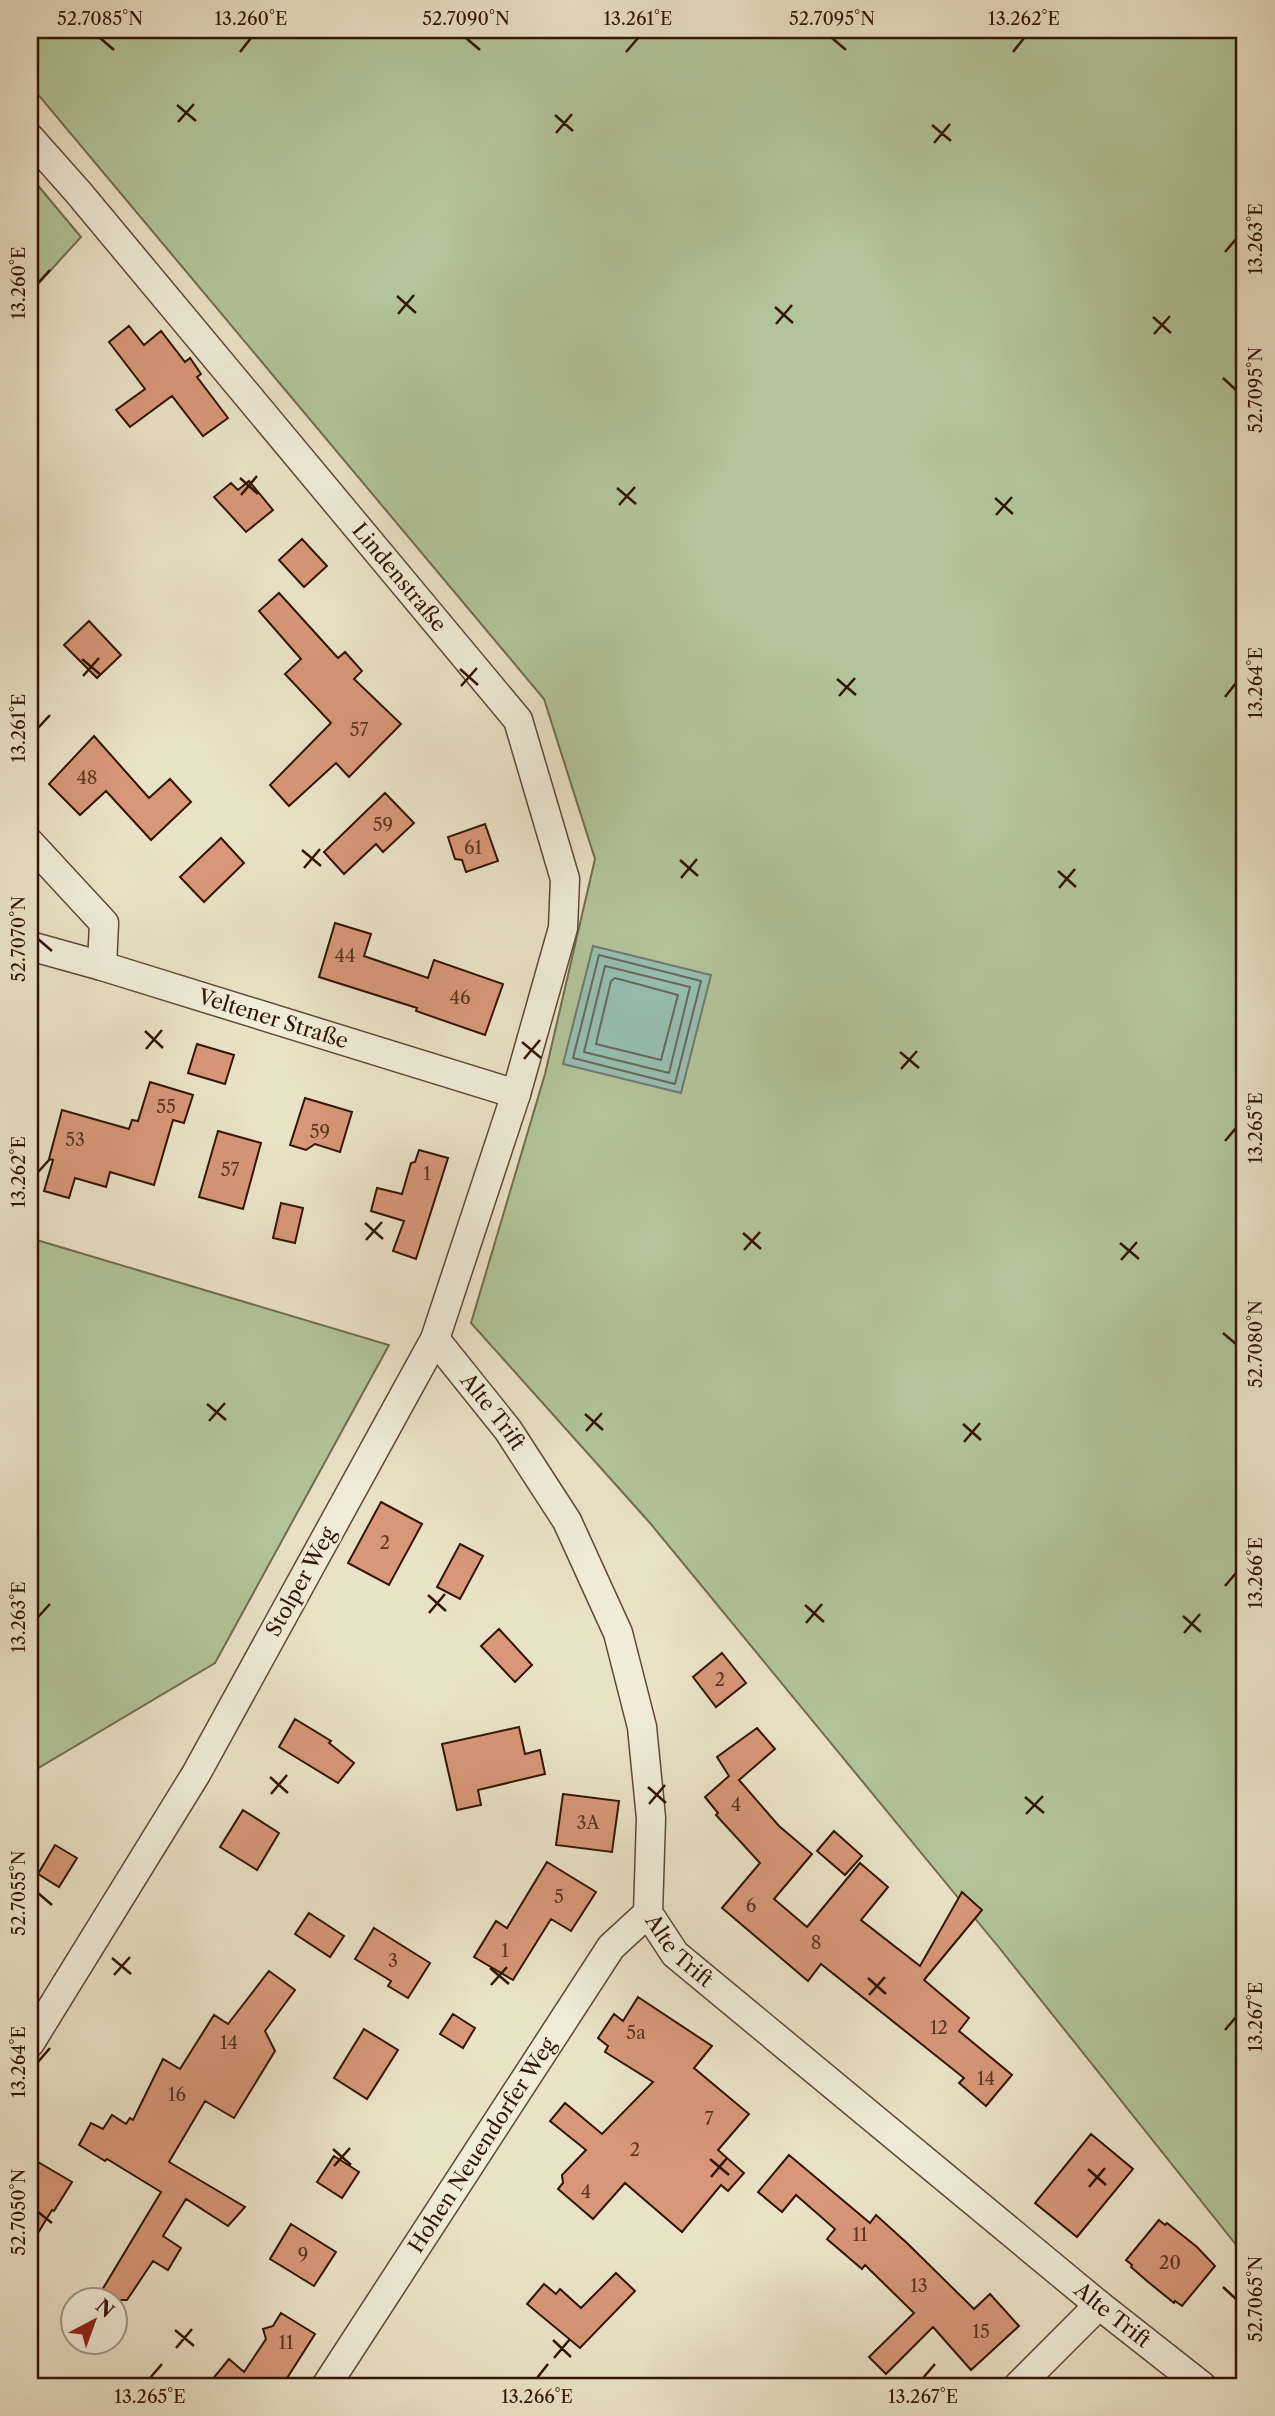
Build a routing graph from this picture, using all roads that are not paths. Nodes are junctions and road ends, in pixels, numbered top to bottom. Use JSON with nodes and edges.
{"nodes":[{"id":1,"x":30,"y":138,"type":"edge"},
{"id":2,"x":30,"y":844,"type":"edge"},
{"id":3,"x":30,"y":946,"type":"edge"},
{"id":4,"x":102,"y":966,"type":"junction"},
{"id":5,"x":516,"y":1094,"type":"junction"},
{"id":6,"x":435,"y":1339,"type":"junction"},
{"id":7,"x":648,"y":1913,"type":"junction"},
{"id":8,"x":30,"y":2043,"type":"edge"},
{"id":9,"x":1099,"y":2305,"type":"junction"},
{"id":10,"x":326,"y":2386,"type":"edge"},
{"id":11,"x":1017,"y":2386,"type":"edge"},
{"id":12,"x":1202,"y":2386,"type":"edge"}],
"edges":[{"from":1,"to":5,"type":"street","name":"Lindenstraße"},
{"from":2,"to":4,"type":"street"},
{"from":3,"to":4,"type":"street","name":"Veltener Straße"},
{"from":4,"to":5,"type":"street","name":"Veltener Straße"},
{"from":5,"to":6,"type":"street","name":"Stolper Weg"},
{"from":6,"to":7,"type":"street","name":"Alte Trift"},
{"from":6,"to":8,"type":"street","name":"Stolper Weg"},
{"from":7,"to":9,"type":"street","name":"Alte Trift"},
{"from":7,"to":10,"type":"street","name":"Hohen Neuendorfer Weg"},
{"from":9,"to":11,"type":"street"},
{"from":9,"to":12,"type":"street","name":"Alte Trift"}]}
